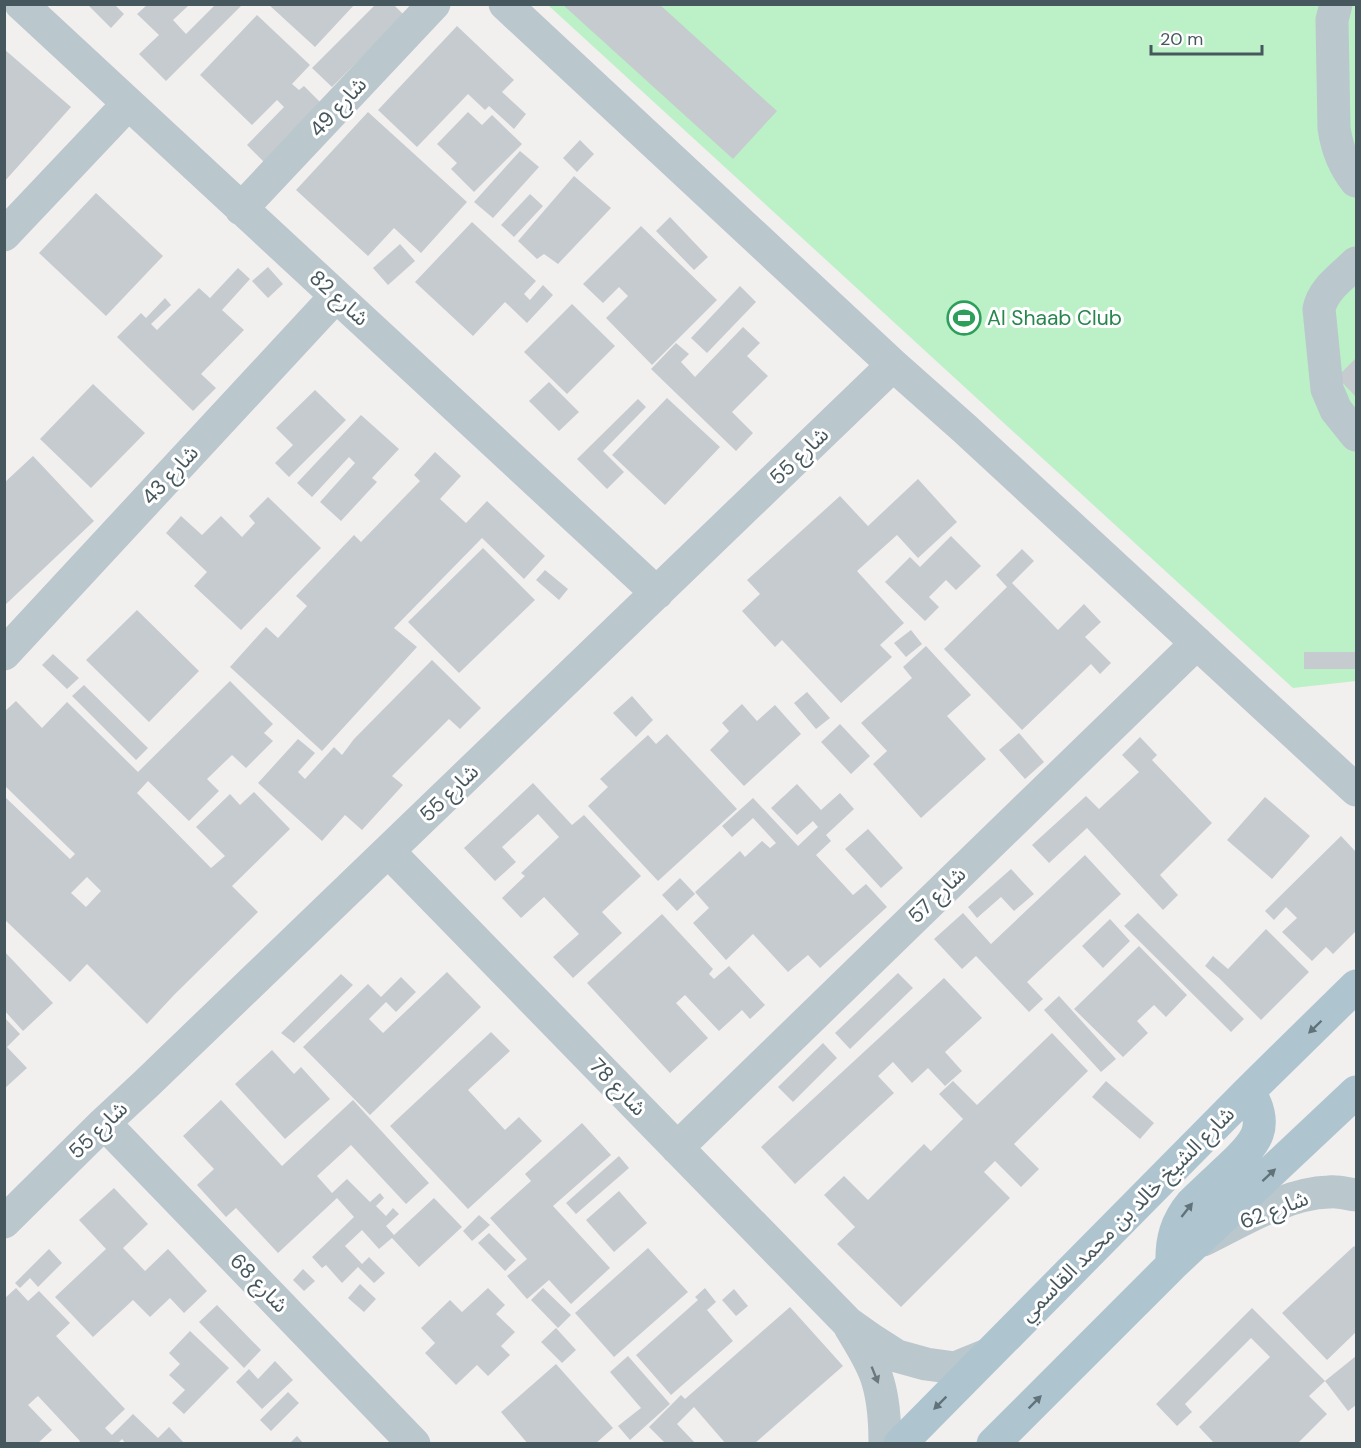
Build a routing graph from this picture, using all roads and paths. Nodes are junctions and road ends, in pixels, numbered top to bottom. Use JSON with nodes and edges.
{"nodes":[{"id":1,"x":21,"y":4,"type":"edge"},
{"id":2,"x":434,"y":4,"type":"edge"},
{"id":3,"x":505,"y":4,"type":"edge"},
{"id":4,"x":1336,"y":4,"type":"edge"},
{"id":5,"x":128,"y":104,"type":"junction"},
{"id":6,"x":1356,"y":181,"type":"edge"},
{"id":7,"x":241,"y":209,"type":"junction"},
{"id":8,"x":4,"y":235,"type":"edge"},
{"id":9,"x":1356,"y":263,"type":"edge"},
{"id":10,"x":336,"y":296,"type":"junction"},
{"id":11,"x":893,"y":365,"type":"junction"},
{"id":12,"x":1356,"y":435,"type":"edge"},
{"id":13,"x":657,"y":593,"type":"junction"},
{"id":14,"x":1197,"y":643,"type":"junction"},
{"id":15,"x":4,"y":654,"type":"edge"},
{"id":16,"x":1356,"y":790,"type":"edge"},
{"id":17,"x":388,"y":851,"type":"junction"},
{"id":18,"x":1356,"y":986,"type":"edge"},
{"id":19,"x":1250,"y":1091,"type":"junction"},
{"id":20,"x":1356,"y":1092,"type":"edge"},
{"id":21,"x":104,"y":1123,"type":"junction"},
{"id":22,"x":677,"y":1148,"type":"junction"},
{"id":23,"x":1356,"y":1195,"type":"edge"},
{"id":24,"x":4,"y":1222,"type":"edge"},
{"id":25,"x":1184,"y":1254,"type":"junction"},
{"id":26,"x":848,"y":1323,"type":"junction"},
{"id":27,"x":987,"y":1355,"type":"junction"},
{"id":28,"x":414,"y":1443,"type":"edge"},
{"id":29,"x":885,"y":1443,"type":"edge"},
{"id":30,"x":900,"y":1443,"type":"edge"},
{"id":31,"x":993,"y":1443,"type":"edge"}],
"edges":[{"from":1,"to":5,"type":"street","name":"شارع 82"},
{"from":2,"to":7,"type":"street","name":"شارع 49"},
{"from":3,"to":11,"type":"street"},
{"from":4,"to":6,"type":"street"},
{"from":5,"to":7,"type":"street","name":"شارع 82"},
{"from":5,"to":8,"type":"street"},
{"from":7,"to":10,"type":"street","name":"شارع 82"},
{"from":9,"to":12,"type":"street"},
{"from":10,"to":13,"type":"street","name":"شارع 82"},
{"from":10,"to":15,"type":"street","name":"شارع 43"},
{"from":11,"to":13,"type":"street","name":"شارع 55"},
{"from":11,"to":14,"type":"street"},
{"from":13,"to":17,"type":"street","name":"شارع 55"},
{"from":14,"to":16,"type":"street"},
{"from":14,"to":22,"type":"street","name":"شارع 57"},
{"from":17,"to":21,"type":"street","name":"شارع 55"},
{"from":17,"to":22,"type":"street","name":"شارع 78"},
{"from":18,"to":19,"type":"main road","name":"شارع الشيخ خالد بن محمد القاسمي","one_way":true},
{"from":25,"to":19,"type":"main road","one_way":true},
{"from":19,"to":27,"type":"main road","name":"شارع الشيخ خالد بن محمد القاسمي"},
{"from":25,"to":20,"type":"main road","one_way":true},
{"from":21,"to":24,"type":"street","name":"شارع 55"},
{"from":21,"to":28,"type":"street","name":"شارع 68"},
{"from":22,"to":26,"type":"street","name":"شارع 78"},
{"from":23,"to":25,"type":"street","name":"شارع 62"},
{"from":31,"to":25,"type":"main road","one_way":true},
{"from":26,"to":27,"type":"street","name":"شارع 78"},
{"from":26,"to":29,"type":"street","name":"شارع 78","one_way":true},
{"from":27,"to":30,"type":"main road","name":"شارع الشيخ خالد بن محمد القاسمي","one_way":true}]}
